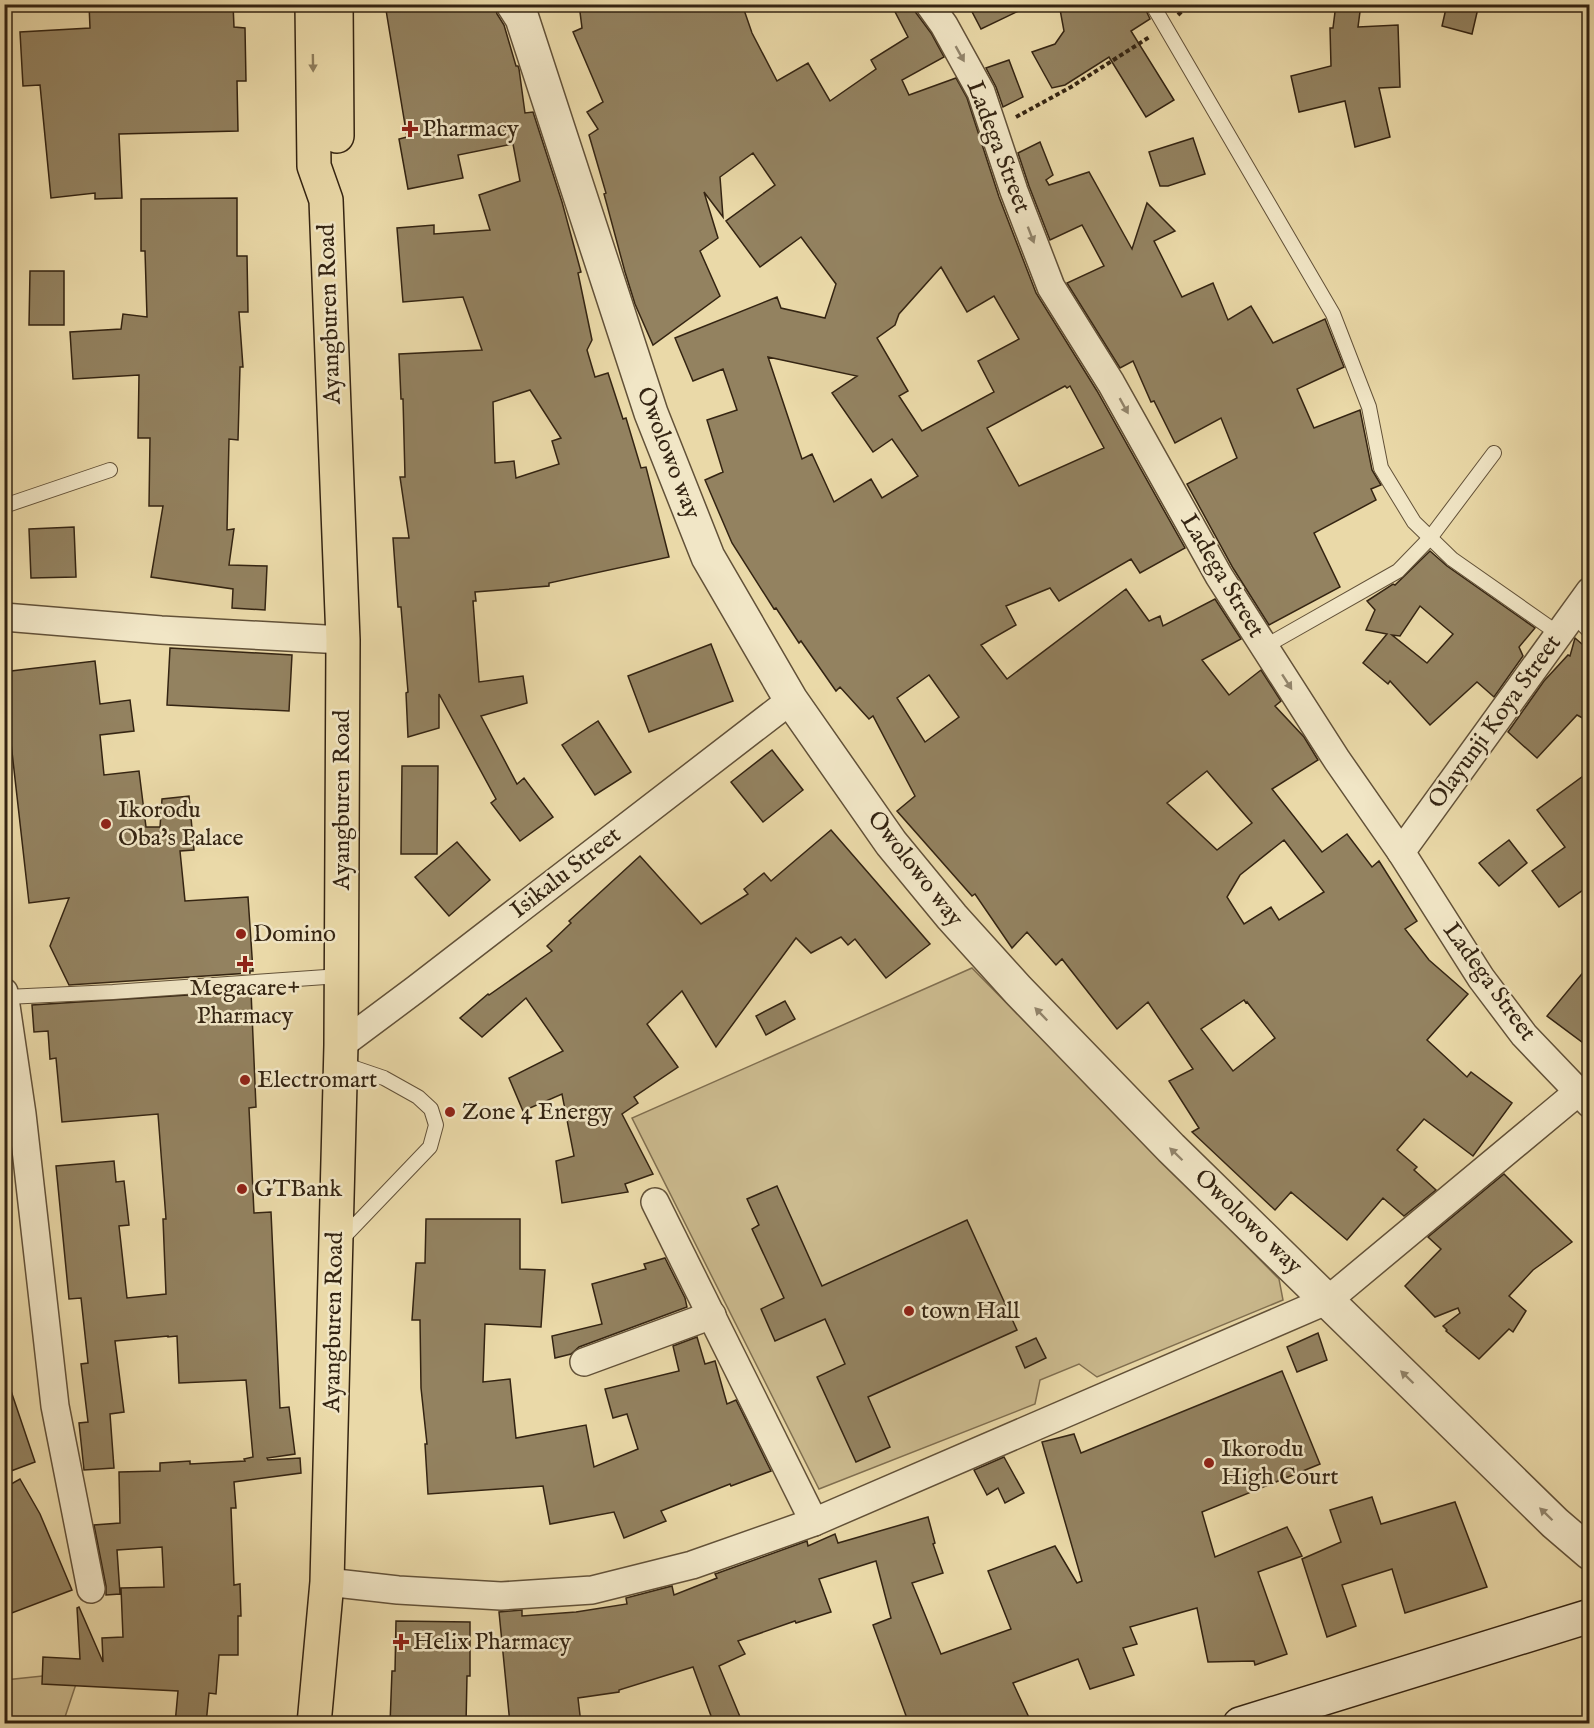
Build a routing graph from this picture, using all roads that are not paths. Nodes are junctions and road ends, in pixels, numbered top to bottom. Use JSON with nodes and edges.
{"nodes":[{"id":1,"x":312,"y":4,"type":"edge"},
{"id":2,"x":336,"y":4,"type":"edge"},
{"id":3,"x":513,"y":4,"type":"edge"},
{"id":4,"x":929,"y":4,"type":"edge"},
{"id":5,"x":1152,"y":4,"type":"edge"},
{"id":6,"x":326,"y":200,"type":"junction"},
{"id":7,"x":1494,"y":453,"type":"dead end"},
{"id":8,"x":110,"y":470,"type":"dead end"},
{"id":9,"x":4,"y":506,"type":"edge"},
{"id":10,"x":1430,"y":538,"type":"junction"},
{"id":11,"x":1590,"y":591,"type":"edge"},
{"id":12,"x":4,"y":617,"type":"edge"},
{"id":13,"x":1574,"y":627,"type":"edge"},
{"id":14,"x":343,"y":640,"type":"junction"},
{"id":15,"x":1264,"y":647,"type":"junction"},
{"id":16,"x":791,"y":700,"type":"junction"},
{"id":17,"x":1401,"y":852,"type":"junction"},
{"id":18,"x":340,"y":976,"type":"junction"},
{"id":19,"x":5,"y":994,"type":"edge"},
{"id":20,"x":341,"y":1054,"type":"junction"},
{"id":21,"x":1584,"y":1098,"type":"edge"},
{"id":22,"x":655,"y":1202,"type":"dead end"},
{"id":23,"x":336,"y":1246,"type":"junction"},
{"id":24,"x":1328,"y":1300,"type":"junction"},
{"id":25,"x":712,"y":1315,"type":"junction"},
{"id":26,"x":584,"y":1362,"type":"dead end"},
{"id":27,"x":814,"y":1522,"type":"junction"},
{"id":28,"x":1590,"y":1553,"type":"edge"},
{"id":29,"x":327,"y":1582,"type":"junction"},
{"id":30,"x":91,"y":1589,"type":"dead end"},
{"id":31,"x":1590,"y":1616,"type":"edge"},
{"id":32,"x":314,"y":1724,"type":"edge"},
{"id":33,"x":1240,"y":1724,"type":"edge"}],
"edges":[{"from":1,"to":6,"type":"main road","name":"Ayangburen Road","one_way":true},
{"from":2,"to":6,"type":"main road","name":"Ayangburen Road"},
{"from":3,"to":16,"type":"street","name":"Owolowo way"},
{"from":4,"to":15,"type":"street","name":"Ladega Street","one_way":true},
{"from":5,"to":10,"type":"lane"},
{"from":6,"to":14,"type":"main road","name":"Ayangburen Road"},
{"from":7,"to":10,"type":"lane"},
{"from":8,"to":9,"type":"lane"},
{"from":10,"to":13,"type":"lane"},
{"from":10,"to":15,"type":"lane"},
{"from":11,"to":13,"type":"street","name":"Olayunji Koya Street"},
{"from":12,"to":14,"type":"street"},
{"from":13,"to":17,"type":"street","name":"Olayunji Koya Street"},
{"from":14,"to":18,"type":"main road","name":"Ayangburen Road"},
{"from":15,"to":17,"type":"street","name":"Ladega Street","one_way":true},
{"from":16,"to":20,"type":"street","name":"Isikalu Street"},
{"from":24,"to":16,"type":"street","name":"Owolowo way","one_way":true},
{"from":17,"to":21,"type":"street","name":"Ladega Street"},
{"from":18,"to":19,"type":"lane"},
{"from":18,"to":20,"type":"main road","name":"Ayangburen Road"},
{"from":19,"to":30,"type":"street"},
{"from":20,"to":23,"type":"main road","name":"Ayangburen Road"},
{"from":20,"to":23,"type":"lane"},
{"from":21,"to":24,"type":"street"},
{"from":22,"to":25,"type":"street"},
{"from":23,"to":29,"type":"main road","name":"Ayangburen Road"},
{"from":24,"to":27,"type":"street"},
{"from":28,"to":24,"type":"street","name":"Owolowo way","one_way":true},
{"from":25,"to":26,"type":"street"},
{"from":25,"to":27,"type":"street"},
{"from":27,"to":29,"type":"street"},
{"from":29,"to":32,"type":"main road","name":"Ayangburen Road"},
{"from":31,"to":33,"type":"street"}]}
